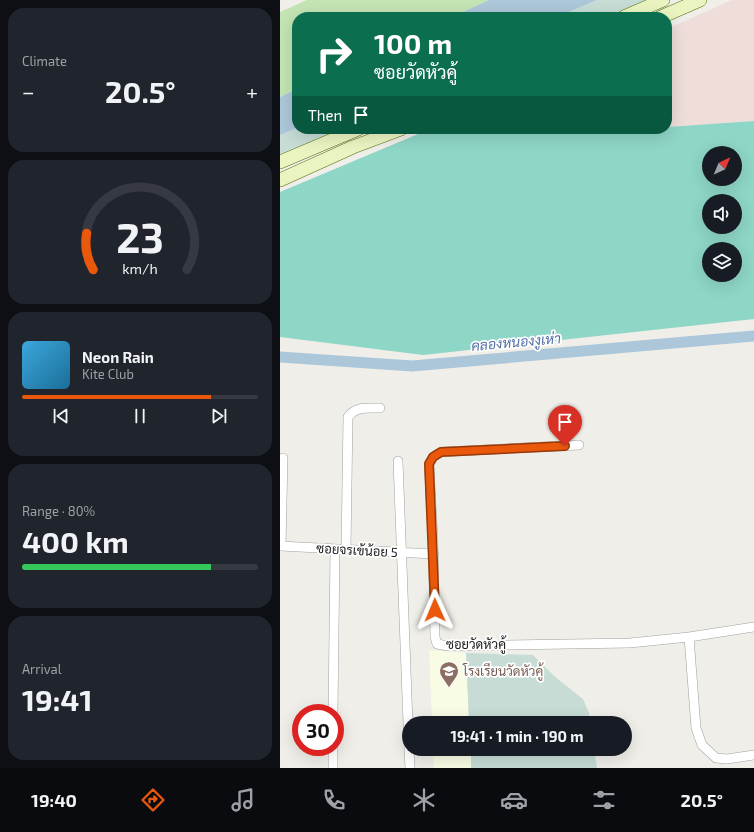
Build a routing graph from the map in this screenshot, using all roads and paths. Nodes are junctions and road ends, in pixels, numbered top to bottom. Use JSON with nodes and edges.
{"nodes":[{"id":1,"x":663,"y":0,"type":"edge"},
{"id":2,"x":700,"y":0,"type":"edge"},
{"id":3,"x":635,"y":12,"type":"edge"},
{"id":4,"x":672,"y":12,"type":"edge"},
{"id":5,"x":346,"y":134,"type":"edge"},
{"id":6,"x":388,"y":134,"type":"edge"},
{"id":7,"x":280,"y":162,"type":"edge"},
{"id":8,"x":280,"y":180,"type":"edge"},
{"id":9,"x":380,"y":408,"type":"dead end"},
{"id":10,"x":579,"y":445,"type":"dead end"},
{"id":11,"x":282,"y":458,"type":"dead end"},
{"id":12,"x":398,"y":461,"type":"dead end"},
{"id":13,"x":281,"y":546,"type":"edge"},
{"id":14,"x":335,"y":548,"type":"junction"},
{"id":15,"x":346,"y":549,"type":"junction"},
{"id":16,"x":401,"y":552,"type":"junction"},
{"id":17,"x":434,"y":554,"type":"junction"},
{"id":18,"x":754,"y":627,"type":"edge"},
{"id":19,"x":689,"y":637,"type":"junction"},
{"id":20,"x":333,"y":704,"type":"edge"},
{"id":21,"x":408,"y":716,"type":"edge"},
{"id":22,"x":754,"y":755,"type":"edge"},
{"id":23,"x":333,"y":756,"type":"edge"},
{"id":24,"x":409,"y":756,"type":"edge"},
{"id":25,"x":332,"y":768,"type":"edge"},
{"id":26,"x":410,"y":768,"type":"edge"}],
"edges":[{"from":1,"to":3,"type":"main road"},
{"from":2,"to":4,"type":"main road"},
{"from":5,"to":7,"type":"main road"},
{"from":6,"to":8,"type":"main road"},
{"from":9,"to":15,"type":"street"},
{"from":10,"to":17,"type":"street","name":"ซอยวัดหัวคู้"},
{"from":11,"to":13,"type":"street"},
{"from":12,"to":16,"type":"street"},
{"from":13,"to":14,"type":"street","name":"ซอยจรเข้น้อย 5"},
{"from":14,"to":15,"type":"street","name":"ซอยจรเข้น้อย 5"},
{"from":14,"to":20,"type":"street"},
{"from":15,"to":16,"type":"street","name":"ซอยจรเข้น้อย 5"},
{"from":16,"to":17,"type":"street","name":"ซอยจรเข้น้อย 5"},
{"from":16,"to":21,"type":"street"},
{"from":17,"to":19,"type":"street","name":"ซอยวัดหัวคู้"},
{"from":18,"to":19,"type":"street","name":"ซอยวัดหัวคู้"},
{"from":19,"to":22,"type":"street"},
{"from":23,"to":25,"type":"street"},
{"from":24,"to":26,"type":"street"}]}
